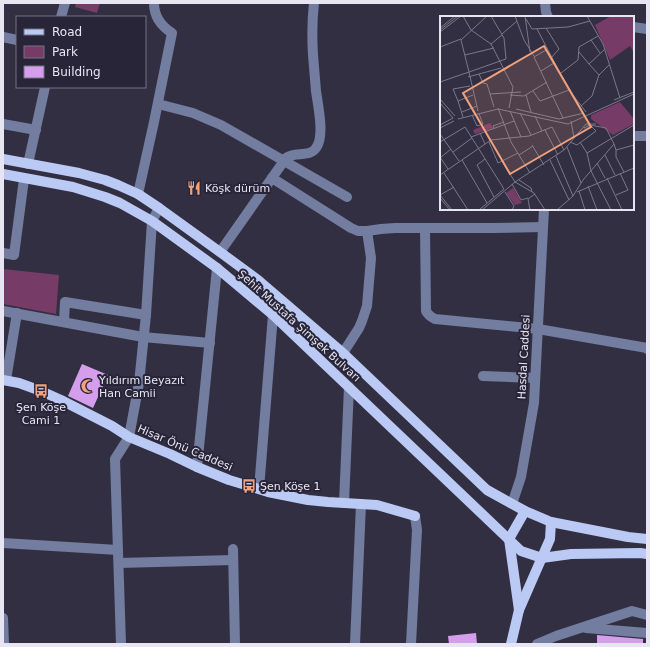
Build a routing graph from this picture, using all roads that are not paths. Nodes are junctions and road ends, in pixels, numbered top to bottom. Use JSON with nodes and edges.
{"nodes":[{"id":1,"x":65,"y":3,"type":"edge"},
{"id":2,"x":154,"y":3,"type":"edge"},
{"id":3,"x":314,"y":3,"type":"edge"},
{"id":4,"x":545,"y":3,"type":"edge"},
{"id":5,"x":62,"y":16,"type":"edge"},
{"id":6,"x":548,"y":16,"type":"edge"},
{"id":7,"x":634,"y":27,"type":"edge"},
{"id":8,"x":647,"y":29,"type":"edge"},
{"id":9,"x":3,"y":37,"type":"edge"},
{"id":10,"x":16,"y":40,"type":"edge"},
{"id":11,"x":45,"y":88,"type":"edge"},
{"id":12,"x":158,"y":104,"type":"junction"},
{"id":13,"x":3,"y":124,"type":"edge"},
{"id":14,"x":36,"y":130,"type":"junction"},
{"id":15,"x":634,"y":136,"type":"edge"},
{"id":16,"x":647,"y":136,"type":"edge"},
{"id":17,"x":3,"y":160,"type":"edge"},
{"id":18,"x":284,"y":161,"type":"junction"},
{"id":19,"x":28,"y":164,"type":"junction"},
{"id":20,"x":3,"y":174,"type":"edge"},
{"id":21,"x":24,"y":178,"type":"junction"},
{"id":22,"x":272,"y":178,"type":"junction"},
{"id":23,"x":138,"y":194,"type":"junction"},
{"id":24,"x":347,"y":197,"type":"dead end"},
{"id":25,"x":159,"y":208,"type":"junction"},
{"id":26,"x":544,"y":210,"type":"edge"},
{"id":27,"x":152,"y":221,"type":"junction"},
{"id":28,"x":543,"y":227,"type":"junction"},
{"id":29,"x":426,"y":228,"type":"junction"},
{"id":30,"x":368,"y":231,"type":"junction"},
{"id":31,"x":220,"y":252,"type":"junction"},
{"id":32,"x":3,"y":253,"type":"edge"},
{"id":33,"x":217,"y":268,"type":"junction"},
{"id":34,"x":3,"y":311,"type":"edge"},
{"id":35,"x":17,"y":313,"type":"junction"},
{"id":36,"x":146,"y":315,"type":"junction"},
{"id":37,"x":273,"y":315,"type":"junction"},
{"id":38,"x":64,"y":322,"type":"junction"},
{"id":39,"x":538,"y":329,"type":"junction"},
{"id":40,"x":143,"y":337,"type":"junction"},
{"id":41,"x":210,"y":343,"type":"junction"},
{"id":42,"x":647,"y":348,"type":"edge"},
{"id":43,"x":344,"y":352,"type":"junction"},
{"id":44,"x":483,"y":376,"type":"dead end"},
{"id":45,"x":535,"y":378,"type":"junction"},
{"id":46,"x":4,"y":380,"type":"edge"},
{"id":47,"x":349,"y":387,"type":"junction"},
{"id":48,"x":129,"y":437,"type":"junction"},
{"id":49,"x":198,"y":467,"type":"junction"},
{"id":50,"x":259,"y":489,"type":"junction"},
{"id":51,"x":344,"y":503,"type":"junction"},
{"id":52,"x":361,"y":504,"type":"junction"},
{"id":53,"x":512,"y":504,"type":"junction"},
{"id":54,"x":525,"y":511,"type":"junction"},
{"id":55,"x":415,"y":516,"type":"joint"},
{"id":56,"x":551,"y":522,"type":"junction"},
{"id":57,"x":508,"y":539,"type":"junction"},
{"id":58,"x":647,"y":539,"type":"edge"},
{"id":59,"x":3,"y":544,"type":"edge"},
{"id":60,"x":233,"y":548,"type":"dead end"},
{"id":61,"x":118,"y":550,"type":"junction"},
{"id":62,"x":647,"y":554,"type":"edge"},
{"id":63,"x":542,"y":558,"type":"junction"},
{"id":64,"x":233,"y":560,"type":"junction"},
{"id":65,"x":119,"y":563,"type":"junction"},
{"id":66,"x":519,"y":610,"type":"junction"},
{"id":67,"x":647,"y":615,"type":"edge"},
{"id":68,"x":3,"y":618,"type":"edge"},
{"id":69,"x":582,"y":627,"type":"junction"},
{"id":70,"x":647,"y":633,"type":"edge"},
{"id":71,"x":4,"y":644,"type":"edge"},
{"id":72,"x":121,"y":644,"type":"edge"},
{"id":73,"x":235,"y":644,"type":"edge"},
{"id":74,"x":355,"y":644,"type":"edge"},
{"id":75,"x":411,"y":644,"type":"edge"},
{"id":76,"x":511,"y":644,"type":"edge"},
{"id":77,"x":537,"y":644,"type":"edge"}],
"edges":[{"from":1,"to":5,"type":"street"},
{"from":2,"to":12,"type":"street"},
{"from":3,"to":18,"type":"street"},
{"from":4,"to":6,"type":"street"},
{"from":7,"to":8,"type":"street"},
{"from":9,"to":10,"type":"street"},
{"from":11,"to":14,"type":"street"},
{"from":12,"to":18,"type":"street"},
{"from":12,"to":23,"type":"street"},
{"from":13,"to":14,"type":"street"},
{"from":14,"to":19,"type":"street"},
{"from":15,"to":16,"type":"street"},
{"from":17,"to":19,"type":"main road","name":"Şehit Mustafa Şimşek Bulvarı"},
{"from":18,"to":22,"type":"street"},
{"from":18,"to":24,"type":"street"},
{"from":19,"to":23,"type":"main road","name":"Şehit Mustafa Şimşek Bulvarı"},
{"from":20,"to":21,"type":"main road","name":"Şehit Mustafa Şimşek Bulvarı"},
{"from":21,"to":27,"type":"main road","name":"Şehit Mustafa Şimşek Bulvarı"},
{"from":21,"to":32,"type":"street"},
{"from":22,"to":30,"type":"street"},
{"from":22,"to":31,"type":"street"},
{"from":23,"to":25,"type":"main road","name":"Şehit Mustafa Şimşek Bulvarı"},
{"from":25,"to":27,"type":"street"},
{"from":25,"to":31,"type":"main road","name":"Şehit Mustafa Şimşek Bulvarı"},
{"from":26,"to":28,"type":"street","name":"Hasdal Caddesi"},
{"from":27,"to":33,"type":"main road","name":"Şehit Mustafa Şimşek Bulvarı"},
{"from":27,"to":36,"type":"street"},
{"from":28,"to":29,"type":"street"},
{"from":28,"to":39,"type":"street","name":"Hasdal Caddesi"},
{"from":29,"to":30,"type":"street"},
{"from":29,"to":39,"type":"street"},
{"from":30,"to":43,"type":"street"},
{"from":31,"to":43,"type":"main road","name":"Şehit Mustafa Şimşek Bulvarı"},
{"from":33,"to":37,"type":"main road","name":"Şehit Mustafa Şimşek Bulvarı"},
{"from":33,"to":41,"type":"street"},
{"from":34,"to":35,"type":"street"},
{"from":35,"to":38,"type":"street"},
{"from":35,"to":46,"type":"street"},
{"from":36,"to":38,"type":"street"},
{"from":36,"to":40,"type":"street"},
{"from":37,"to":47,"type":"main road","name":"Şehit Mustafa Şimşek Bulvarı"},
{"from":37,"to":50,"type":"street"},
{"from":38,"to":40,"type":"street"},
{"from":39,"to":42,"type":"street"},
{"from":39,"to":45,"type":"street","name":"Hasdal Caddesi"},
{"from":40,"to":41,"type":"street"},
{"from":40,"to":48,"type":"street"},
{"from":41,"to":49,"type":"street"},
{"from":43,"to":53,"type":"main road","name":"Şehit Mustafa Şimşek Bulvarı"},
{"from":44,"to":45,"type":"street"},
{"from":45,"to":53,"type":"street","name":"Hasdal Caddesi"},
{"from":46,"to":48,"type":"main road","name":"Hisar Önü Caddesi"},
{"from":47,"to":51,"type":"street"},
{"from":47,"to":57,"type":"main road","name":"Şehit Mustafa Şimşek Bulvarı"},
{"from":48,"to":49,"type":"main road","name":"Hisar Önü Caddesi"},
{"from":48,"to":61,"type":"street"},
{"from":49,"to":50,"type":"main road","name":"Hisar Önü Caddesi"},
{"from":50,"to":51,"type":"main road","name":"Hisar Önü Caddesi"},
{"from":51,"to":52,"type":"main road","name":"Hisar Önü Caddesi"},
{"from":52,"to":55,"type":"main road","name":"Hisar Önü Caddesi"},
{"from":52,"to":74,"type":"street"},
{"from":53,"to":54,"type":"main road","name":"Şehit Mustafa Şimşek Bulvarı"},
{"from":54,"to":56,"type":"main road","name":"Şehit Mustafa Şimşek Bulvarı"},
{"from":54,"to":57,"type":"main road"},
{"from":55,"to":75,"type":"street"},
{"from":56,"to":58,"type":"main road","name":"Şehit Mustafa Şimşek Bulvarı"},
{"from":56,"to":63,"type":"main road"},
{"from":57,"to":63,"type":"main road","name":"Şehit Mustafa Şimşek Bulvarı"},
{"from":57,"to":66,"type":"main road"},
{"from":59,"to":61,"type":"street"},
{"from":60,"to":64,"type":"street"},
{"from":61,"to":65,"type":"street"},
{"from":62,"to":63,"type":"main road"},
{"from":63,"to":66,"type":"main road"},
{"from":64,"to":65,"type":"street"},
{"from":64,"to":73,"type":"street"},
{"from":65,"to":72,"type":"street"},
{"from":66,"to":76,"type":"main road"},
{"from":67,"to":69,"type":"street"},
{"from":68,"to":71,"type":"street"},
{"from":69,"to":70,"type":"street"},
{"from":69,"to":77,"type":"street"}]}
